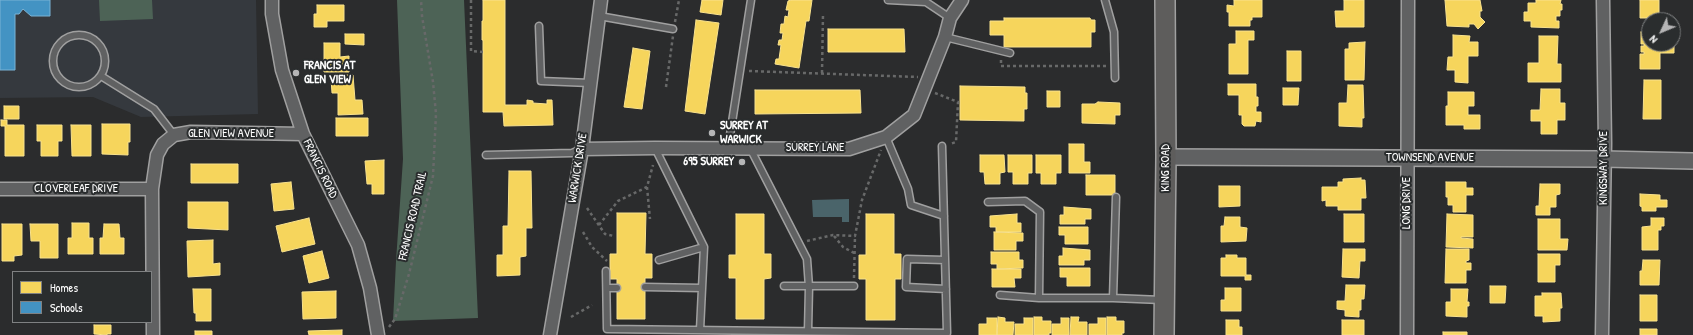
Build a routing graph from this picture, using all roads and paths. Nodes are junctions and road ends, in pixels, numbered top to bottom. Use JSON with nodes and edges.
{"nodes":[{"id":1,"x":272,"y":0,"type":"edge"},
{"id":2,"x":421,"y":0,"type":"edge"},
{"id":3,"x":471,"y":0,"type":"edge"},
{"id":4,"x":601,"y":0,"type":"edge"},
{"id":5,"x":679,"y":0,"type":"edge"},
{"id":6,"x":751,"y":0,"type":"edge"},
{"id":7,"x":888,"y":0,"type":"edge"},
{"id":8,"x":962,"y":0,"type":"edge"},
{"id":9,"x":1105,"y":0,"type":"edge"},
{"id":10,"x":1165,"y":0,"type":"edge"},
{"id":11,"x":1408,"y":0,"type":"edge"},
{"id":12,"x":1603,"y":0,"type":"edge"},
{"id":13,"x":822,"y":14,"type":"dead end"},
{"id":14,"x":599,"y":16,"type":"junction"},
{"id":15,"x":950,"y":18,"type":"junction"},
{"id":16,"x":539,"y":26,"type":"dead end"},
{"id":17,"x":673,"y":29,"type":"junction"},
{"id":18,"x":945,"y":37,"type":"junction"},
{"id":19,"x":1001,"y":51,"type":"junction"},
{"id":20,"x":483,"y":52,"type":"dead end"},
{"id":21,"x":1010,"y":53,"type":"dead end"},
{"id":22,"x":1115,"y":66,"type":"junction"},
{"id":23,"x":740,"y":70,"type":"junction"},
{"id":24,"x":822,"y":73,"type":"junction"},
{"id":25,"x":101,"y":76,"type":"junction"},
{"id":26,"x":1115,"y":78,"type":"dead end"},
{"id":27,"x":590,"y":83,"type":"junction"},
{"id":28,"x":927,"y":83,"type":"junction"},
{"id":29,"x":666,"y":87,"type":"dead end"},
{"id":30,"x":303,"y":134,"type":"junction"},
{"id":31,"x":174,"y":135,"type":"junction"},
{"id":32,"x":886,"y":137,"type":"junction"},
{"id":33,"x":942,"y":146,"type":"joint"},
{"id":34,"x":655,"y":148,"type":"junction"},
{"id":35,"x":728,"y":148,"type":"junction"},
{"id":36,"x":750,"y":148,"type":"junction"},
{"id":37,"x":582,"y":149,"type":"junction"},
{"id":38,"x":486,"y":155,"type":"dead end"},
{"id":39,"x":1166,"y":158,"type":"junction"},
{"id":40,"x":1406,"y":158,"type":"junction"},
{"id":41,"x":1604,"y":159,"type":"junction"},
{"id":42,"x":1693,"y":161,"type":"edge"},
{"id":43,"x":653,"y":165,"type":"dead end"},
{"id":44,"x":647,"y":188,"type":"junction"},
{"id":45,"x":0,"y":189,"type":"edge"},
{"id":46,"x":152,"y":189,"type":"junction"},
{"id":47,"x":1116,"y":197,"type":"dead end"},
{"id":48,"x":988,"y":202,"type":"dead end"},
{"id":49,"x":587,"y":208,"type":"dead end"},
{"id":50,"x":944,"y":216,"type":"junction"},
{"id":51,"x":650,"y":220,"type":"dead end"},
{"id":52,"x":599,"y":225,"type":"junction"},
{"id":53,"x":583,"y":232,"type":"dead end"},
{"id":54,"x":833,"y":235,"type":"junction"},
{"id":55,"x":614,"y":236,"type":"dead end"},
{"id":56,"x":855,"y":236,"type":"junction"},
{"id":57,"x":798,"y":243,"type":"junction"},
{"id":58,"x":704,"y":247,"type":"junction"},
{"id":59,"x":854,"y":253,"type":"junction"},
{"id":60,"x":659,"y":260,"type":"dead end"},
{"id":61,"x":945,"y":260,"type":"junction"},
{"id":62,"x":607,"y":261,"type":"dead end"},
{"id":63,"x":606,"y":271,"type":"dead end"},
{"id":64,"x":784,"y":286,"type":"dead end"},
{"id":65,"x":854,"y":286,"type":"joint"},
{"id":66,"x":645,"y":287,"type":"dead end"},
{"id":67,"x":809,"y":287,"type":"junction"},
{"id":68,"x":606,"y":288,"type":"junction"},
{"id":69,"x":617,"y":288,"type":"dead end"},
{"id":70,"x":702,"y":288,"type":"junction"},
{"id":71,"x":946,"y":289,"type":"junction"},
{"id":72,"x":1000,"y":295,"type":"dead end"},
{"id":73,"x":1040,"y":298,"type":"junction"},
{"id":74,"x":1113,"y":298,"type":"junction"},
{"id":75,"x":1164,"y":300,"type":"junction"},
{"id":76,"x":592,"y":305,"type":"dead end"},
{"id":77,"x":571,"y":316,"type":"dead end"},
{"id":78,"x":700,"y":330,"type":"junction"},
{"id":79,"x":808,"y":331,"type":"junction"},
{"id":80,"x":382,"y":332,"type":"edge"},
{"id":81,"x":153,"y":335,"type":"edge"},
{"id":82,"x":550,"y":335,"type":"edge"},
{"id":83,"x":1164,"y":335,"type":"edge"},
{"id":84,"x":1407,"y":335,"type":"edge"},
{"id":85,"x":1602,"y":335,"type":"edge"}],
"edges":[{"from":1,"to":30,"type":"street","name":"FRANCIS ROAD"},
{"from":2,"to":80,"type":"path","name":"FRANCIS ROAD TRAIL"},
{"from":3,"to":20,"type":"path"},
{"from":4,"to":14,"type":"street","name":"WARWICK DRIVE"},
{"from":5,"to":17,"type":"path"},
{"from":6,"to":23,"type":"lane"},
{"from":7,"to":15,"type":"lane"},
{"from":8,"to":15,"type":"street","name":"SURREY LANE"},
{"from":9,"to":22,"type":"lane"},
{"from":10,"to":39,"type":"main road","name":"KING ROAD"},
{"from":11,"to":40,"type":"street","name":"LONG DRIVE"},
{"from":12,"to":41,"type":"street","name":"KINGSWAY DRIVE"},
{"from":13,"to":24,"type":"path"},
{"from":14,"to":17,"type":"lane"},
{"from":14,"to":27,"type":"street","name":"WARWICK DRIVE"},
{"from":15,"to":18,"type":"street","name":"SURREY LANE"},
{"from":16,"to":27,"type":"lane"},
{"from":17,"to":29,"type":"path"},
{"from":18,"to":19,"type":"lane"},
{"from":18,"to":28,"type":"street","name":"SURREY LANE"},
{"from":19,"to":21,"type":"lane"},
{"from":19,"to":22,"type":"path"},
{"from":22,"to":26,"type":"lane"},
{"from":23,"to":24,"type":"path"},
{"from":23,"to":35,"type":"lane"},
{"from":24,"to":28,"type":"path"},
{"from":25,"to":25,"type":"lane"},
{"from":25,"to":31,"type":"lane"},
{"from":27,"to":37,"type":"street","name":"WARWICK DRIVE"},
{"from":28,"to":32,"type":"street","name":"SURREY LANE"},
{"from":28,"to":33,"type":"path"},
{"from":30,"to":31,"type":"street","name":"GLEN VIEW AVENUE"},
{"from":30,"to":80,"type":"street","name":"FRANCIS ROAD"},
{"from":31,"to":46,"type":"street","name":"GLEN VIEW AVENUE"},
{"from":32,"to":36,"type":"street","name":"SURREY LANE"},
{"from":32,"to":50,"type":"lane"},
{"from":32,"to":56,"type":"path"},
{"from":33,"to":50,"type":"lane"},
{"from":34,"to":35,"type":"street","name":"SURREY LANE"},
{"from":34,"to":37,"type":"street","name":"SURREY LANE"},
{"from":34,"to":58,"type":"lane"},
{"from":35,"to":36,"type":"street","name":"SURREY LANE"},
{"from":36,"to":57,"type":"lane"},
{"from":37,"to":38,"type":"lane"},
{"from":37,"to":82,"type":"street","name":"WARWICK DRIVE"},
{"from":39,"to":40,"type":"street","name":"TOWNSEND AVENUE"},
{"from":39,"to":75,"type":"main road","name":"KING ROAD"},
{"from":40,"to":41,"type":"street","name":"TOWNSEND AVENUE"},
{"from":40,"to":84,"type":"street","name":"LONG DRIVE"},
{"from":41,"to":42,"type":"street","name":"TOWNSEND AVENUE"},
{"from":41,"to":85,"type":"street","name":"KINGSWAY DRIVE"},
{"from":43,"to":44,"type":"path"},
{"from":44,"to":51,"type":"path"},
{"from":44,"to":52,"type":"path"},
{"from":45,"to":46,"type":"street","name":"CLOVERLEAF DRIVE"},
{"from":46,"to":81,"type":"street","name":"GLEN VIEW AVENUE"},
{"from":47,"to":74,"type":"lane"},
{"from":48,"to":73,"type":"lane"},
{"from":49,"to":52,"type":"path"},
{"from":50,"to":61,"type":"lane"},
{"from":52,"to":55,"type":"path"},
{"from":53,"to":62,"type":"path"},
{"from":54,"to":56,"type":"path"},
{"from":54,"to":57,"type":"path"},
{"from":54,"to":59,"type":"path"},
{"from":56,"to":59,"type":"path"},
{"from":57,"to":67,"type":"lane"},
{"from":58,"to":60,"type":"lane"},
{"from":58,"to":70,"type":"lane"},
{"from":59,"to":65,"type":"path"},
{"from":61,"to":71,"type":"lane"},
{"from":61,"to":71,"type":"lane"},
{"from":63,"to":68,"type":"lane"},
{"from":64,"to":67,"type":"lane"},
{"from":65,"to":67,"type":"lane"},
{"from":66,"to":70,"type":"lane"},
{"from":67,"to":79,"type":"lane"},
{"from":68,"to":69,"type":"lane"},
{"from":68,"to":78,"type":"lane"},
{"from":70,"to":78,"type":"lane"},
{"from":71,"to":79,"type":"lane"},
{"from":72,"to":73,"type":"lane"},
{"from":73,"to":74,"type":"lane"},
{"from":74,"to":75,"type":"lane"},
{"from":75,"to":83,"type":"main road","name":"KING ROAD"},
{"from":76,"to":77,"type":"path"},
{"from":78,"to":79,"type":"lane"}]}
